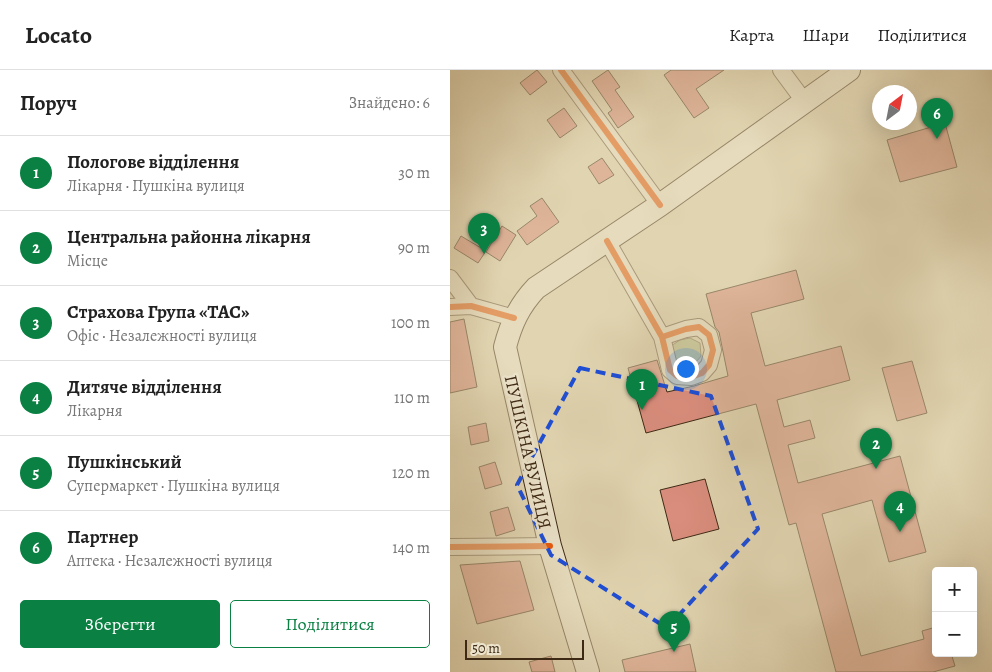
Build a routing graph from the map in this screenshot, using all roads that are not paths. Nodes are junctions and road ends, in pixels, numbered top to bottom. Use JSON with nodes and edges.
{"nodes":[{"id":1,"x":561,"y":70,"type":"edge"},
{"id":2,"x":781,"y":70,"type":"edge"},
{"id":3,"x":849,"y":70,"type":"edge"},
{"id":4,"x":804,"y":101,"type":"junction"},
{"id":5,"x":660,"y":204,"type":"junction"},
{"id":6,"x":607,"y":241,"type":"junction"},
{"id":7,"x":450,"y":278,"type":"edge"},
{"id":8,"x":471,"y":306,"type":"junction"},
{"id":9,"x":450,"y":307,"type":"edge"},
{"id":10,"x":514,"y":318,"type":"junction"},
{"id":11,"x":662,"y":337,"type":"dead end"},
{"id":12,"x":550,"y":546,"type":"junction"},
{"id":13,"x":450,"y":547,"type":"edge"},
{"id":14,"x":588,"y":672,"type":"edge"}],
"edges":[{"from":1,"to":5,"type":"street"},
{"from":2,"to":4,"type":"street"},
{"from":3,"to":4,"type":"main road","name":"ПУШКІНА ВУЛИЦЯ"},
{"from":4,"to":5,"type":"main road","name":"ПУШКІНА ВУЛИЦЯ"},
{"from":5,"to":6,"type":"main road","name":"ПУШКІНА ВУЛИЦЯ"},
{"from":6,"to":10,"type":"main road","name":"ПУШКІНА ВУЛИЦЯ"},
{"from":6,"to":11,"type":"street"},
{"from":7,"to":8,"type":"street"},
{"from":8,"to":9,"type":"street"},
{"from":8,"to":10,"type":"street"},
{"from":10,"to":12,"type":"main road","name":"ПУШКІНА ВУЛИЦЯ"},
{"from":12,"to":13,"type":"street"},
{"from":12,"to":14,"type":"main road","name":"ПУШКІНА ВУЛИЦЯ"}]}
